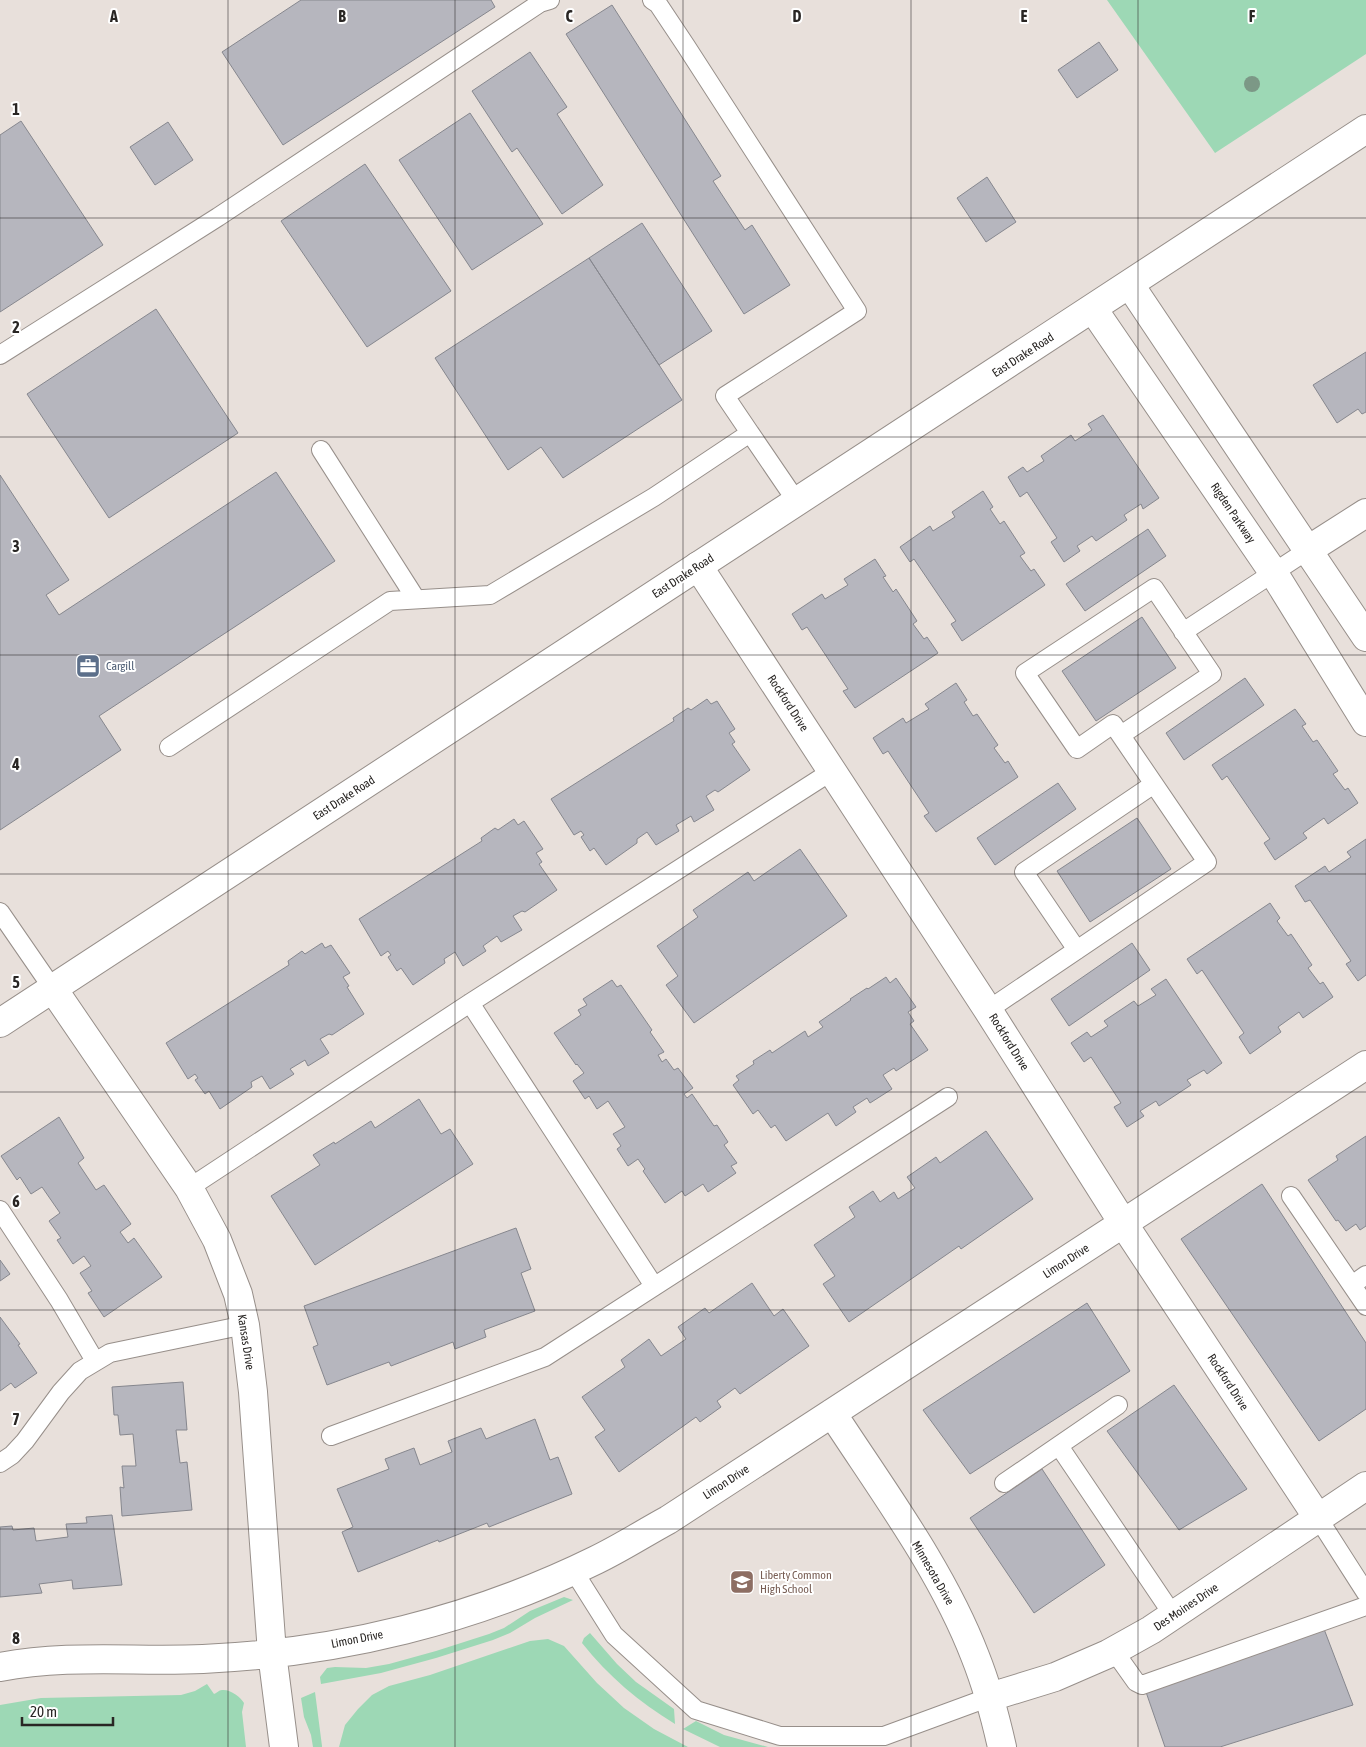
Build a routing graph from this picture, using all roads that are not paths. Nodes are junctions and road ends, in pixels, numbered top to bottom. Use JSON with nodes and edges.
{"nodes":[{"id":1,"x":550,"y":0,"type":"edge"},
{"id":2,"x":652,"y":0,"type":"edge"},
{"id":3,"x":1366,"y":130,"type":"edge"},
{"id":4,"x":1130,"y":285,"type":"junction"},
{"id":5,"x":1093,"y":309,"type":"junction"},
{"id":6,"x":0,"y":355,"type":"edge"},
{"id":7,"x":750,"y":433,"type":"junction"},
{"id":8,"x":321,"y":450,"type":"dead end"},
{"id":9,"x":797,"y":502,"type":"junction"},
{"id":10,"x":1366,"y":513,"type":"edge"},
{"id":11,"x":1308,"y":550,"type":"junction"},
{"id":12,"x":698,"y":566,"type":"junction"},
{"id":13,"x":1274,"y":572,"type":"junction"},
{"id":14,"x":416,"y":599,"type":"junction"},
{"id":15,"x":1183,"y":632,"type":"junction"},
{"id":16,"x":1366,"y":637,"type":"edge"},
{"id":17,"x":1366,"y":722,"type":"edge"},
{"id":18,"x":1121,"y":735,"type":"junction"},
{"id":19,"x":168,"y":747,"type":"dead end"},
{"id":20,"x":832,"y":771,"type":"junction"},
{"id":21,"x":1154,"y":784,"type":"junction"},
{"id":22,"x":0,"y":912,"type":"edge"},
{"id":23,"x":1077,"y":950,"type":"junction"},
{"id":24,"x":53,"y":988,"type":"junction"},
{"id":25,"x":470,"y":1003,"type":"junction"},
{"id":26,"x":988,"y":1010,"type":"junction"},
{"id":27,"x":0,"y":1023,"type":"edge"},
{"id":28,"x":1366,"y":1065,"type":"edge"},
{"id":29,"x":948,"y":1097,"type":"dead end"},
{"id":30,"x":189,"y":1188,"type":"junction"},
{"id":31,"x":1291,"y":1196,"type":"dead end"},
{"id":32,"x":0,"y":1210,"type":"edge"},
{"id":33,"x":1123,"y":1223,"type":"junction"},
{"id":34,"x":1359,"y":1280,"type":"edge"},
{"id":35,"x":654,"y":1286,"type":"junction"},
{"id":36,"x":1366,"y":1306,"type":"edge"},
{"id":37,"x":245,"y":1325,"type":"junction"},
{"id":38,"x":94,"y":1361,"type":"junction"},
{"id":39,"x":1118,"y":1405,"type":"dead end"},
{"id":40,"x":832,"y":1413,"type":"junction"},
{"id":41,"x":331,"y":1436,"type":"dead end"},
{"id":42,"x":1059,"y":1446,"type":"junction"},
{"id":43,"x":0,"y":1463,"type":"edge"},
{"id":44,"x":1004,"y":1483,"type":"dead end"},
{"id":45,"x":1366,"y":1486,"type":"edge"},
{"id":46,"x":1318,"y":1518,"type":"junction"},
{"id":47,"x":573,"y":1570,"type":"junction"},
{"id":48,"x":1366,"y":1593,"type":"edge"},
{"id":49,"x":1366,"y":1606,"type":"edge"},
{"id":50,"x":1173,"y":1615,"type":"junction"},
{"id":51,"x":1114,"y":1651,"type":"junction"},
{"id":52,"x":272,"y":1653,"type":"junction"},
{"id":53,"x":0,"y":1666,"type":"edge"},
{"id":54,"x":990,"y":1697,"type":"junction"},
{"id":55,"x":284,"y":1747,"type":"edge"},
{"id":56,"x":1002,"y":1747,"type":"edge"}],
"edges":[{"from":1,"to":6,"type":"lane"},
{"from":2,"to":7,"type":"lane"},
{"from":3,"to":4,"type":"street","name":"East Drake Road"},
{"from":4,"to":5,"type":"street","name":"East Drake Road"},
{"from":4,"to":11,"type":"street"},
{"from":5,"to":9,"type":"street","name":"East Drake Road"},
{"from":5,"to":13,"type":"street","name":"Rigden Parkway"},
{"from":7,"to":9,"type":"lane"},
{"from":7,"to":14,"type":"lane"},
{"from":8,"to":14,"type":"lane"},
{"from":9,"to":12,"type":"street","name":"East Drake Road"},
{"from":10,"to":11,"type":"street"},
{"from":11,"to":13,"type":"lane"},
{"from":11,"to":16,"type":"street"},
{"from":12,"to":20,"type":"street","name":"Rockford Drive"},
{"from":12,"to":24,"type":"street","name":"East Drake Road"},
{"from":13,"to":15,"type":"lane"},
{"from":13,"to":17,"type":"street","name":"Rigden Parkway"},
{"from":14,"to":19,"type":"lane"},
{"from":15,"to":18,"type":"lane"},
{"from":15,"to":18,"type":"lane"},
{"from":18,"to":21,"type":"lane"},
{"from":20,"to":25,"type":"lane"},
{"from":20,"to":26,"type":"street","name":"Rockford Drive"},
{"from":21,"to":23,"type":"lane"},
{"from":21,"to":23,"type":"lane"},
{"from":22,"to":24,"type":"lane"},
{"from":23,"to":26,"type":"lane"},
{"from":24,"to":27,"type":"street","name":"East Drake Road"},
{"from":24,"to":30,"type":"street","name":"Kansas Drive"},
{"from":25,"to":30,"type":"lane"},
{"from":25,"to":35,"type":"lane"},
{"from":26,"to":33,"type":"street","name":"Rockford Drive"},
{"from":28,"to":33,"type":"street","name":"Limon Drive"},
{"from":29,"to":35,"type":"lane"},
{"from":30,"to":37,"type":"street","name":"Kansas Drive"},
{"from":31,"to":34,"type":"lane"},
{"from":32,"to":38,"type":"lane"},
{"from":33,"to":40,"type":"street","name":"Limon Drive"},
{"from":33,"to":46,"type":"street","name":"Rockford Drive"},
{"from":34,"to":36,"type":"lane"},
{"from":35,"to":41,"type":"lane"},
{"from":37,"to":38,"type":"lane"},
{"from":37,"to":52,"type":"street","name":"Kansas Drive"},
{"from":38,"to":43,"type":"lane"},
{"from":39,"to":42,"type":"lane"},
{"from":40,"to":47,"type":"street","name":"Limon Drive"},
{"from":40,"to":54,"type":"street","name":"Minnesota Drive"},
{"from":42,"to":44,"type":"lane"},
{"from":42,"to":50,"type":"lane"},
{"from":45,"to":46,"type":"street","name":"Des Moines Drive"},
{"from":46,"to":48,"type":"lane"},
{"from":46,"to":50,"type":"street","name":"Des Moines Drive"},
{"from":47,"to":52,"type":"street","name":"Limon Drive"},
{"from":47,"to":54,"type":"lane"},
{"from":49,"to":51,"type":"lane"},
{"from":50,"to":51,"type":"street","name":"Des Moines Drive"},
{"from":51,"to":54,"type":"street","name":"Des Moines Drive"},
{"from":52,"to":53,"type":"street","name":"Limon Drive"},
{"from":52,"to":55,"type":"street","name":"Kansas Drive"},
{"from":54,"to":56,"type":"street","name":"Minnesota Drive"}]}
